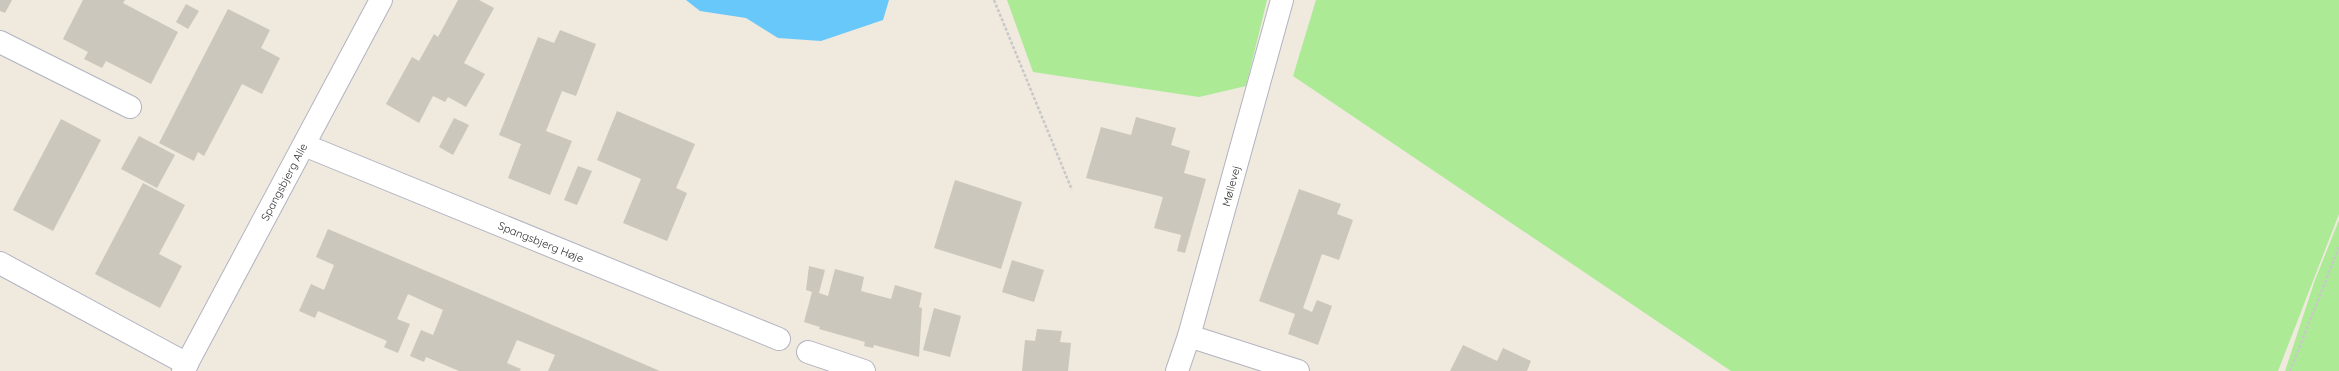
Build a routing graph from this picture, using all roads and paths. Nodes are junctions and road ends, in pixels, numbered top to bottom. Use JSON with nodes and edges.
{"nodes":[{"id":1,"x":381,"y":0,"type":"edge"},
{"id":2,"x":994,"y":0,"type":"edge"},
{"id":3,"x":1282,"y":0,"type":"edge"},
{"id":4,"x":0,"y":42,"type":"edge"},
{"id":5,"x":130,"y":107,"type":"dead end"},
{"id":6,"x":304,"y":145,"type":"junction"},
{"id":7,"x":1072,"y":190,"type":"dead end"},
{"id":8,"x":2339,"y":247,"type":"edge"},
{"id":9,"x":0,"y":263,"type":"edge"},
{"id":10,"x":1189,"y":336,"type":"junction"},
{"id":11,"x":779,"y":339,"type":"dead end"},
{"id":12,"x":808,"y":352,"type":"dead end"},
{"id":13,"x":185,"y":367,"type":"edge"},
{"id":14,"x":864,"y":371,"type":"edge"},
{"id":15,"x":1176,"y":371,"type":"edge"},
{"id":16,"x":1298,"y":371,"type":"edge"},
{"id":17,"x":2290,"y":371,"type":"edge"}],
"edges":[{"from":1,"to":6,"type":"street","name":"Spangsbjerg Alle"},
{"from":2,"to":7,"type":"path"},
{"from":3,"to":10,"type":"street","name":"Møllevej"},
{"from":4,"to":5,"type":"street"},
{"from":6,"to":11,"type":"street","name":"Spangsbjerg Høje"},
{"from":6,"to":13,"type":"street","name":"Spangsbjerg Alle"},
{"from":8,"to":17,"type":"path"},
{"from":9,"to":13,"type":"street","name":"Spangsbjerg Alle"},
{"from":10,"to":15,"type":"street","name":"Møllevej"},
{"from":10,"to":16,"type":"street"},
{"from":12,"to":14,"type":"street"}]}
